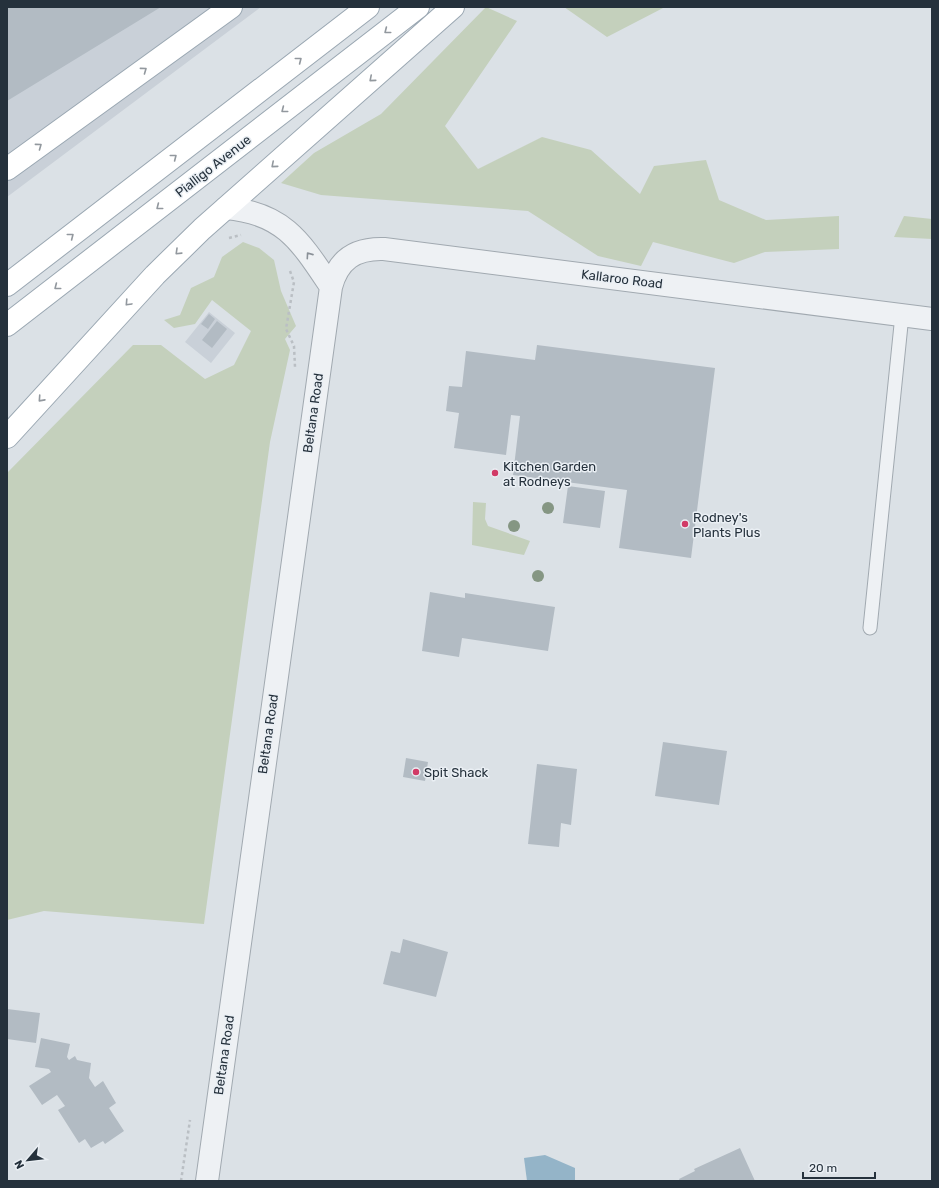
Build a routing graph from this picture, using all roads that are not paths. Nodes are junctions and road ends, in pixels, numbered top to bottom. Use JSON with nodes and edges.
{"nodes":[{"id":1,"x":231,"y":7,"type":"edge"},
{"id":2,"x":368,"y":7,"type":"edge"},
{"id":3,"x":418,"y":7,"type":"edge"},
{"id":4,"x":453,"y":7,"type":"edge"},
{"id":5,"x":7,"y":169,"type":"edge"},
{"id":6,"x":226,"y":208,"type":"junction"},
{"id":7,"x":7,"y":286,"type":"edge"},
{"id":8,"x":331,"y":287,"type":"junction"},
{"id":9,"x":902,"y":315,"type":"junction"},
{"id":10,"x":932,"y":319,"type":"edge"},
{"id":11,"x":7,"y":325,"type":"edge"},
{"id":12,"x":7,"y":436,"type":"edge"},
{"id":13,"x":870,"y":628,"type":"dead end"},
{"id":14,"x":207,"y":1181,"type":"edge"}],
"edges":[{"from":5,"to":1,"type":"main road","one_way":true},
{"from":7,"to":2,"type":"main road","one_way":true},
{"from":3,"to":11,"type":"main road","name":"Pialligo Avenue","one_way":true},
{"from":4,"to":6,"type":"main road","one_way":true},
{"from":8,"to":6,"type":"street","one_way":true},
{"from":6,"to":12,"type":"main road","one_way":true},
{"from":8,"to":9,"type":"street","name":"Kallaroo Road"},
{"from":8,"to":14,"type":"street","name":"Beltana Road"},
{"from":9,"to":10,"type":"street","name":"Kallaroo Road"},
{"from":9,"to":13,"type":"lane"}]}
